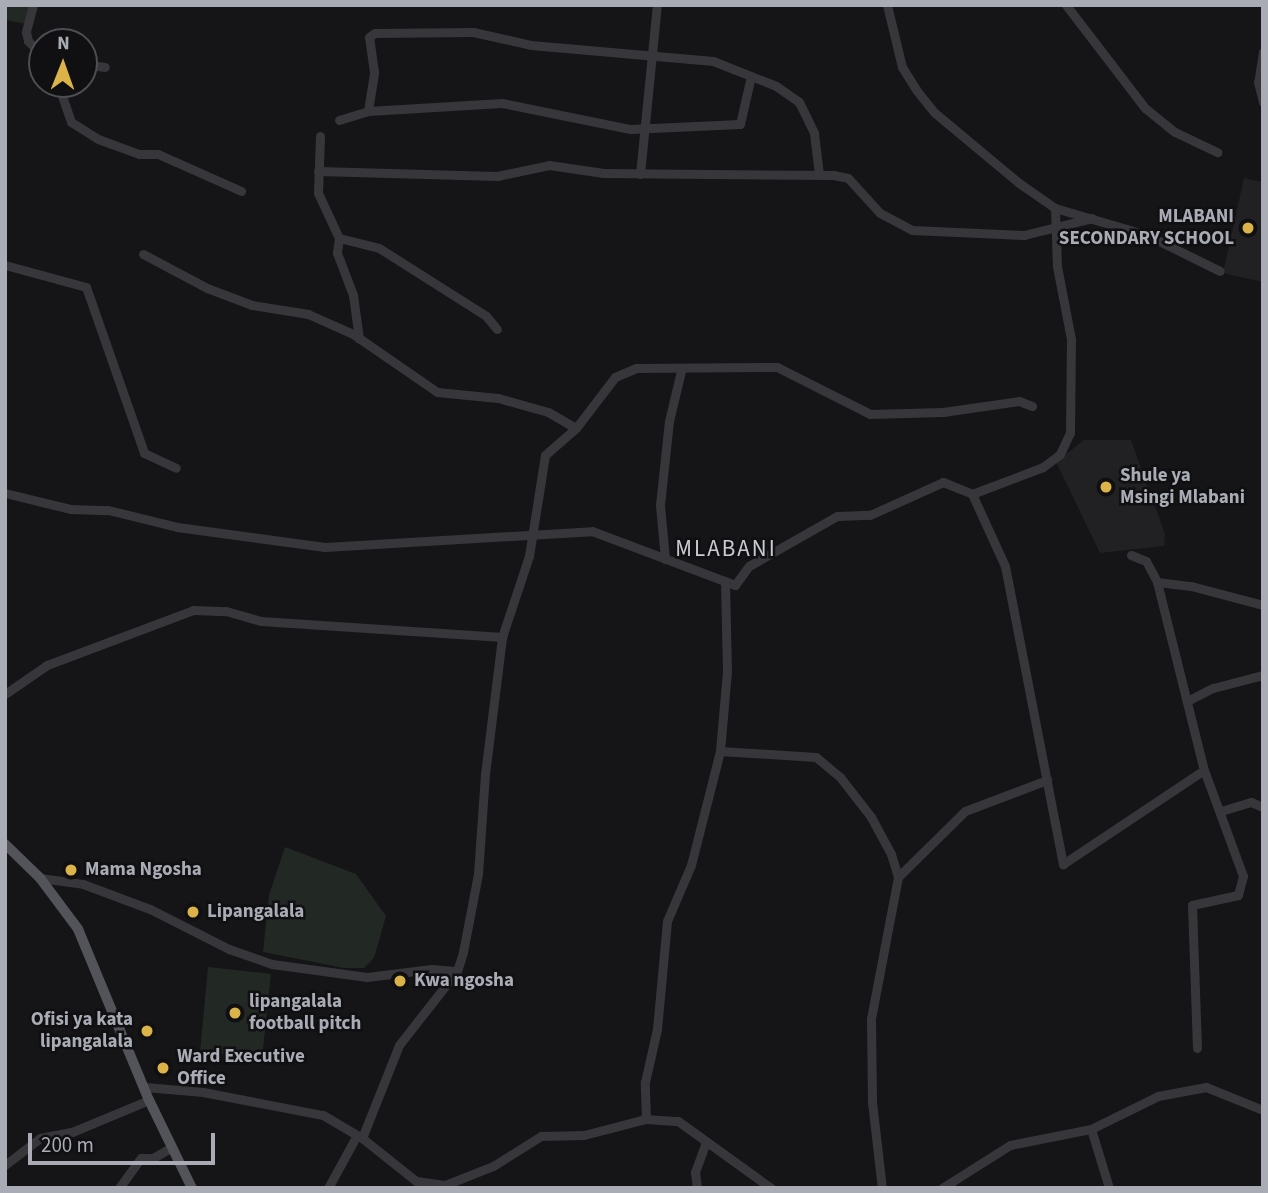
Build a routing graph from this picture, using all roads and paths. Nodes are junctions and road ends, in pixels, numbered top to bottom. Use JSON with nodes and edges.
{"nodes":[{"id":1,"x":33,"y":5,"type":"edge"},
{"id":2,"x":657,"y":5,"type":"edge"},
{"id":3,"x":887,"y":5,"type":"edge"},
{"id":4,"x":1066,"y":5,"type":"edge"},
{"id":5,"x":28,"y":41,"type":"edge"},
{"id":6,"x":1263,"y":52,"type":"edge"},
{"id":7,"x":651,"y":54,"type":"junction"},
{"id":8,"x":98,"y":66,"type":"edge"},
{"id":9,"x":105,"y":67,"type":"dead end"},
{"id":10,"x":751,"y":76,"type":"junction"},
{"id":11,"x":63,"y":98,"type":"edge"},
{"id":12,"x":1263,"y":102,"type":"edge"},
{"id":13,"x":368,"y":111,"type":"junction"},
{"id":14,"x":339,"y":120,"type":"dead end"},
{"id":15,"x":644,"y":128,"type":"junction"},
{"id":16,"x":320,"y":136,"type":"dead end"},
{"id":17,"x":1217,"y":152,"type":"dead end"},
{"id":18,"x":318,"y":170,"type":"junction"},
{"id":19,"x":640,"y":174,"type":"junction"},
{"id":20,"x":819,"y":175,"type":"junction"},
{"id":21,"x":241,"y":191,"type":"dead end"},
{"id":22,"x":1055,"y":208,"type":"junction"},
{"id":23,"x":1092,"y":218,"type":"junction"},
{"id":24,"x":1055,"y":230,"type":"junction"},
{"id":25,"x":339,"y":238,"type":"junction"},
{"id":26,"x":143,"y":254,"type":"dead end"},
{"id":27,"x":5,"y":265,"type":"edge"},
{"id":28,"x":1220,"y":271,"type":"dead end"},
{"id":29,"x":497,"y":329,"type":"dead end"},
{"id":30,"x":359,"y":339,"type":"junction"},
{"id":31,"x":681,"y":371,"type":"junction"},
{"id":32,"x":1032,"y":405,"type":"dead end"},
{"id":33,"x":576,"y":428,"type":"junction"},
{"id":34,"x":176,"y":468,"type":"dead end"},
{"id":35,"x":5,"y":493,"type":"edge"},
{"id":36,"x":972,"y":494,"type":"junction"},
{"id":37,"x":532,"y":532,"type":"junction"},
{"id":38,"x":1131,"y":555,"type":"dead end"},
{"id":39,"x":665,"y":559,"type":"junction"},
{"id":40,"x":725,"y":581,"type":"junction"},
{"id":41,"x":1157,"y":582,"type":"junction"},
{"id":42,"x":1263,"y":605,"type":"edge"},
{"id":43,"x":502,"y":637,"type":"junction"},
{"id":44,"x":1263,"y":675,"type":"edge"},
{"id":45,"x":5,"y":694,"type":"edge"},
{"id":46,"x":1189,"y":700,"type":"junction"},
{"id":47,"x":720,"y":751,"type":"junction"},
{"id":48,"x":1203,"y":770,"type":"junction"},
{"id":49,"x":1047,"y":780,"type":"junction"},
{"id":50,"x":1263,"y":807,"type":"edge"},
{"id":51,"x":1221,"y":811,"type":"junction"},
{"id":52,"x":5,"y":844,"type":"edge"},
{"id":53,"x":898,"y":877,"type":"junction"},
{"id":54,"x":40,"y":878,"type":"junction"},
{"id":55,"x":457,"y":971,"type":"junction"},
{"id":56,"x":1197,"y":1048,"type":"dead end"},
{"id":57,"x":145,"y":1087,"type":"junction"},
{"id":58,"x":149,"y":1100,"type":"junction"},
{"id":59,"x":1263,"y":1110,"type":"edge"},
{"id":60,"x":646,"y":1119,"type":"junction"},
{"id":61,"x":1091,"y":1129,"type":"junction"},
{"id":62,"x":359,"y":1137,"type":"junction"},
{"id":63,"x":706,"y":1142,"type":"junction"},
{"id":64,"x":172,"y":1147,"type":"junction"},
{"id":65,"x":5,"y":1165,"type":"edge"},
{"id":66,"x":447,"y":1187,"type":"edge"},
{"id":67,"x":119,"y":1188,"type":"edge"},
{"id":68,"x":192,"y":1188,"type":"edge"},
{"id":69,"x":328,"y":1188,"type":"edge"},
{"id":70,"x":697,"y":1188,"type":"edge"},
{"id":71,"x":771,"y":1188,"type":"edge"},
{"id":72,"x":882,"y":1188,"type":"edge"},
{"id":73,"x":943,"y":1188,"type":"edge"},
{"id":74,"x":1109,"y":1188,"type":"edge"}],
"edges":[{"from":1,"to":5,"type":"street"},
{"from":2,"to":7,"type":"street"},
{"from":3,"to":22,"type":"street"},
{"from":4,"to":17,"type":"street"},
{"from":6,"to":12,"type":"street"},
{"from":7,"to":10,"type":"street"},
{"from":7,"to":13,"type":"street"},
{"from":7,"to":15,"type":"street"},
{"from":8,"to":9,"type":"street"},
{"from":10,"to":15,"type":"street"},
{"from":10,"to":20,"type":"street"},
{"from":11,"to":21,"type":"street"},
{"from":13,"to":14,"type":"street"},
{"from":13,"to":15,"type":"street"},
{"from":15,"to":19,"type":"street"},
{"from":16,"to":18,"type":"street"},
{"from":18,"to":19,"type":"street"},
{"from":18,"to":25,"type":"street"},
{"from":19,"to":20,"type":"street"},
{"from":20,"to":24,"type":"street"},
{"from":22,"to":23,"type":"street"},
{"from":22,"to":24,"type":"street"},
{"from":23,"to":24,"type":"street"},
{"from":23,"to":28,"type":"street"},
{"from":24,"to":36,"type":"street"},
{"from":25,"to":29,"type":"street"},
{"from":25,"to":30,"type":"street"},
{"from":26,"to":30,"type":"street"},
{"from":27,"to":34,"type":"street"},
{"from":30,"to":33,"type":"street"},
{"from":31,"to":32,"type":"street"},
{"from":31,"to":33,"type":"street"},
{"from":31,"to":39,"type":"street"},
{"from":33,"to":37,"type":"street"},
{"from":35,"to":37,"type":"street"},
{"from":36,"to":40,"type":"street"},
{"from":36,"to":49,"type":"street"},
{"from":37,"to":39,"type":"street"},
{"from":37,"to":43,"type":"street"},
{"from":38,"to":41,"type":"street"},
{"from":39,"to":40,"type":"street"},
{"from":40,"to":47,"type":"street"},
{"from":41,"to":42,"type":"street"},
{"from":41,"to":46,"type":"street"},
{"from":43,"to":45,"type":"street"},
{"from":43,"to":55,"type":"street"},
{"from":44,"to":46,"type":"street"},
{"from":46,"to":48,"type":"street"},
{"from":47,"to":53,"type":"street"},
{"from":47,"to":60,"type":"street"},
{"from":48,"to":49,"type":"street"},
{"from":48,"to":51,"type":"street"},
{"from":49,"to":53,"type":"street"},
{"from":50,"to":51,"type":"street"},
{"from":51,"to":56,"type":"street"},
{"from":52,"to":54,"type":"main road"},
{"from":53,"to":72,"type":"street"},
{"from":54,"to":55,"type":"street"},
{"from":54,"to":57,"type":"main road"},
{"from":55,"to":62,"type":"street"},
{"from":57,"to":58,"type":"main road"},
{"from":57,"to":62,"type":"street"},
{"from":58,"to":64,"type":"main road"},
{"from":58,"to":65,"type":"street"},
{"from":59,"to":61,"type":"street"},
{"from":60,"to":63,"type":"street"},
{"from":60,"to":66,"type":"street"},
{"from":61,"to":73,"type":"street"},
{"from":61,"to":74,"type":"street"},
{"from":62,"to":66,"type":"street"},
{"from":62,"to":69,"type":"street"},
{"from":63,"to":70,"type":"street"},
{"from":63,"to":71,"type":"street"},
{"from":64,"to":67,"type":"street"},
{"from":64,"to":68,"type":"main road"}]}
